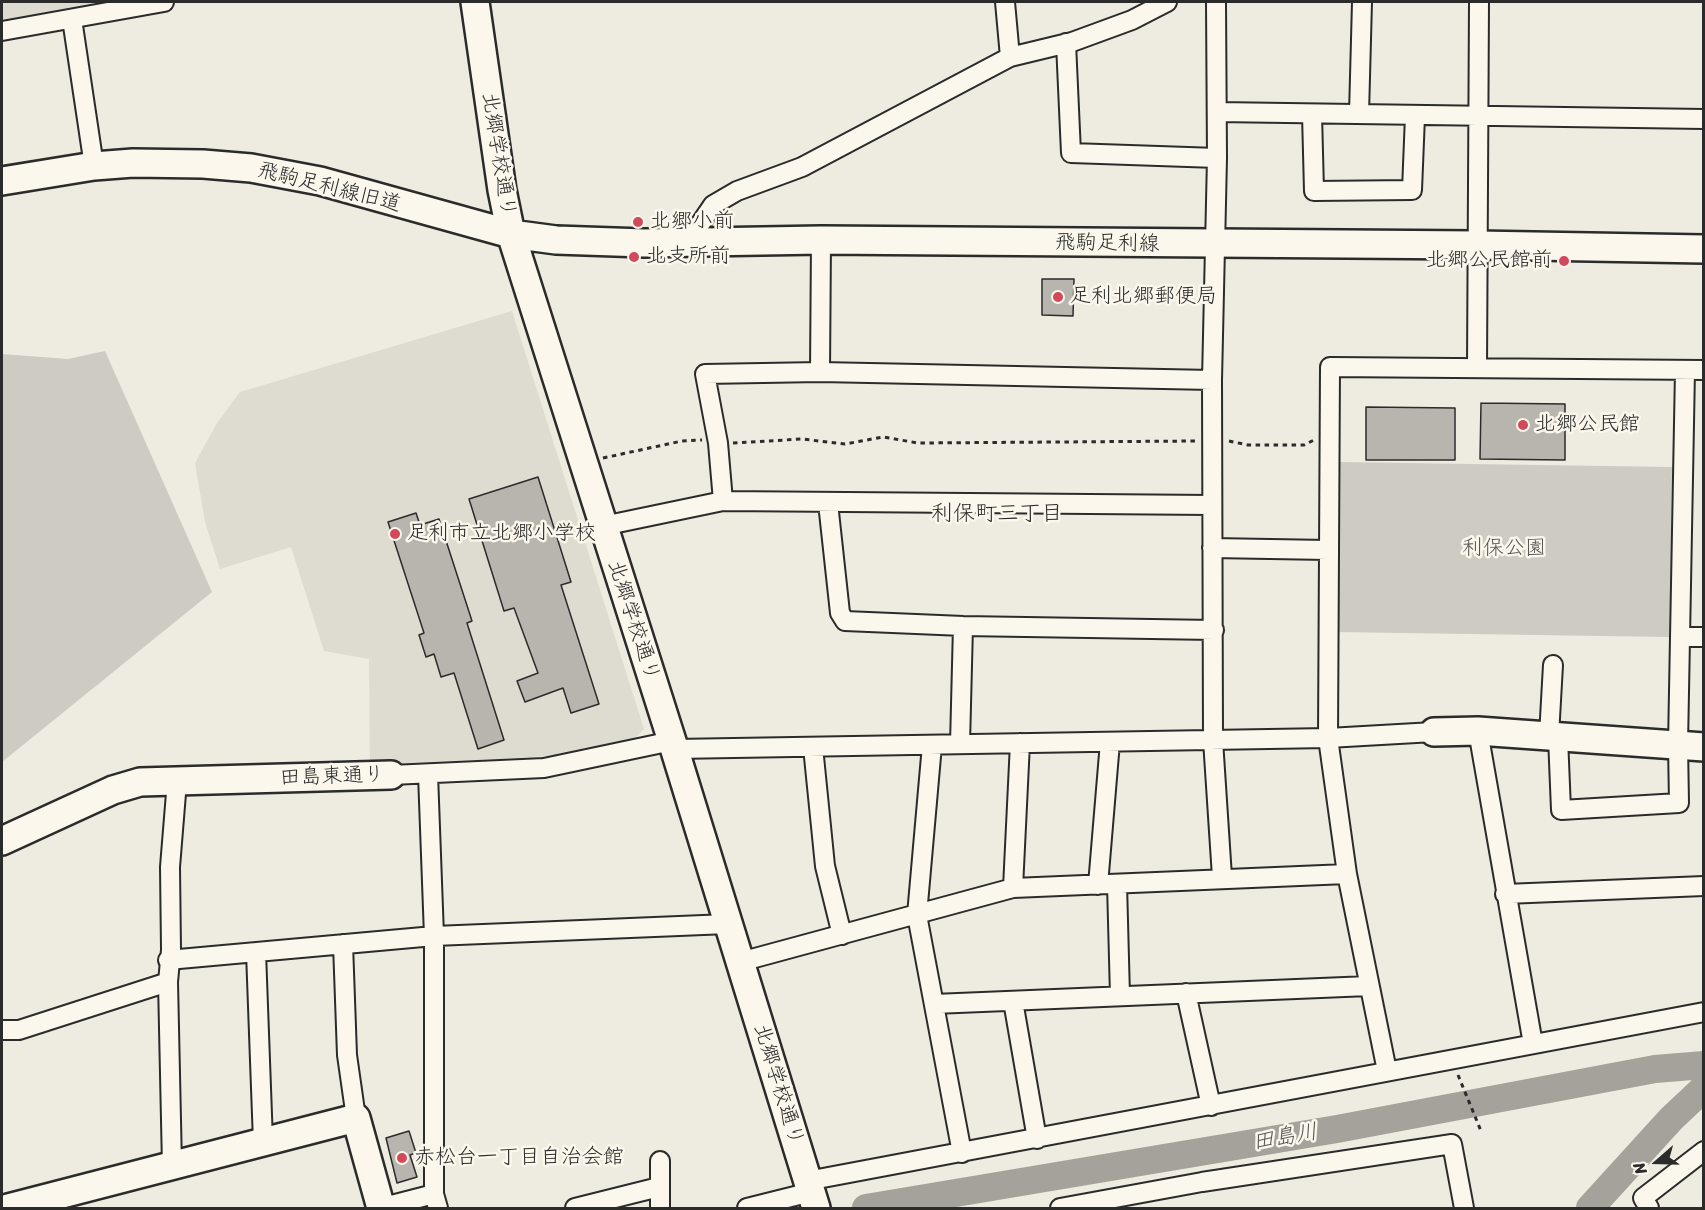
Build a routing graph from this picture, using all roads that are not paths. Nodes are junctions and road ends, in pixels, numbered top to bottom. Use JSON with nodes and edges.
{"nodes":[{"id":1,"x":164,"y":2,"type":"edge"},
{"id":2,"x":475,"y":2,"type":"edge"},
{"id":3,"x":1005,"y":2,"type":"edge"},
{"id":4,"x":1167,"y":2,"type":"edge"},
{"id":5,"x":1216,"y":2,"type":"edge"},
{"id":6,"x":1362,"y":2,"type":"edge"},
{"id":7,"x":1479,"y":2,"type":"edge"},
{"id":8,"x":72,"y":19,"type":"junction"},
{"id":9,"x":2,"y":31,"type":"edge"},
{"id":10,"x":1066,"y":44,"type":"junction"},
{"id":11,"x":1010,"y":57,"type":"junction"},
{"id":12,"x":1217,"y":112,"type":"junction"},
{"id":13,"x":1312,"y":114,"type":"junction"},
{"id":14,"x":1359,"y":114,"type":"junction"},
{"id":15,"x":1415,"y":116,"type":"junction"},
{"id":16,"x":1478,"y":117,"type":"junction"},
{"id":17,"x":1704,"y":119,"type":"edge"},
{"id":18,"x":1217,"y":158,"type":"junction"},
{"id":19,"x":94,"y":166,"type":"junction"},
{"id":20,"x":2,"y":181,"type":"edge"},
{"id":21,"x":511,"y":234,"type":"junction"},
{"id":22,"x":821,"y":240,"type":"junction"},
{"id":23,"x":688,"y":242,"type":"junction"},
{"id":24,"x":1215,"y":245,"type":"junction"},
{"id":25,"x":1478,"y":245,"type":"junction"},
{"id":26,"x":1704,"y":249,"type":"edge"},
{"id":27,"x":1477,"y":368,"type":"junction"},
{"id":28,"x":1685,"y":370,"type":"junction"},
{"id":29,"x":1704,"y":370,"type":"edge"},
{"id":30,"x":820,"y":372,"type":"junction"},
{"id":31,"x":1212,"y":380,"type":"junction"},
{"id":32,"x":723,"y":501,"type":"junction"},
{"id":33,"x":828,"y":503,"type":"junction"},
{"id":34,"x":1212,"y":505,"type":"junction"},
{"id":35,"x":603,"y":526,"type":"junction"},
{"id":36,"x":1212,"y":548,"type":"junction"},
{"id":37,"x":1328,"y":550,"type":"junction"},
{"id":38,"x":963,"y":626,"type":"junction"},
{"id":39,"x":1214,"y":630,"type":"junction"},
{"id":40,"x":1680,"y":637,"type":"junction"},
{"id":41,"x":1704,"y":637,"type":"edge"},
{"id":42,"x":1553,"y":665,"type":"dead end"},
{"id":43,"x":1434,"y":732,"type":"joint"},
{"id":44,"x":1478,"y":732,"type":"junction"},
{"id":45,"x":1554,"y":736,"type":"junction"},
{"id":46,"x":1328,"y":738,"type":"junction"},
{"id":47,"x":1213,"y":740,"type":"junction"},
{"id":48,"x":1110,"y":742,"type":"junction"},
{"id":49,"x":1020,"y":743,"type":"junction"},
{"id":50,"x":960,"y":744,"type":"junction"},
{"id":51,"x":673,"y":745,"type":"junction"},
{"id":52,"x":932,"y":745,"type":"junction"},
{"id":53,"x":1691,"y":746,"type":"edge"},
{"id":54,"x":813,"y":747,"type":"junction"},
{"id":55,"x":428,"y":774,"type":"junction"},
{"id":56,"x":391,"y":775,"type":"joint"},
{"id":57,"x":177,"y":781,"type":"junction"},
{"id":58,"x":2,"y":841,"type":"edge"},
{"id":59,"x":1347,"y":874,"type":"junction"},
{"id":60,"x":1222,"y":877,"type":"junction"},
{"id":61,"x":1117,"y":884,"type":"junction"},
{"id":62,"x":1098,"y":885,"type":"junction"},
{"id":63,"x":1704,"y":886,"type":"edge"},
{"id":64,"x":1013,"y":888,"type":"junction"},
{"id":65,"x":1505,"y":894,"type":"junction"},
{"id":66,"x":917,"y":915,"type":"junction"},
{"id":67,"x":728,"y":924,"type":"junction"},
{"id":68,"x":842,"y":935,"type":"junction"},
{"id":69,"x":434,"y":936,"type":"junction"},
{"id":70,"x":343,"y":944,"type":"junction"},
{"id":71,"x":256,"y":952,"type":"junction"},
{"id":72,"x":168,"y":960,"type":"junction"},
{"id":73,"x":740,"y":962,"type":"junction"},
{"id":74,"x":168,"y":982,"type":"junction"},
{"id":75,"x":1369,"y":986,"type":"junction"},
{"id":76,"x":1186,"y":993,"type":"junction"},
{"id":77,"x":1120,"y":996,"type":"junction"},
{"id":78,"x":1013,"y":1001,"type":"junction"},
{"id":79,"x":934,"y":1004,"type":"junction"},
{"id":80,"x":1704,"y":1012,"type":"edge"},
{"id":81,"x":2,"y":1030,"type":"edge"},
{"id":82,"x":1533,"y":1044,"type":"junction"},
{"id":83,"x":1387,"y":1071,"type":"junction"},
{"id":84,"x":1211,"y":1106,"type":"junction"},
{"id":85,"x":356,"y":1118,"type":"junction"},
{"id":86,"x":1037,"y":1138,"type":"junction"},
{"id":87,"x":263,"y":1142,"type":"junction"},
{"id":88,"x":1704,"y":1151,"type":"edge"},
{"id":89,"x":962,"y":1153,"type":"junction"},
{"id":90,"x":660,"y":1161,"type":"dead end"},
{"id":91,"x":172,"y":1166,"type":"junction"},
{"id":92,"x":659,"y":1187,"type":"junction"},
{"id":93,"x":812,"y":1195,"type":"edge"},
{"id":94,"x":436,"y":1201,"type":"edge"},
{"id":95,"x":381,"y":1208,"type":"edge"},
{"id":96,"x":8,"y":1209,"type":"edge"},
{"id":97,"x":575,"y":1209,"type":"edge"},
{"id":98,"x":660,"y":1209,"type":"edge"},
{"id":99,"x":747,"y":1209,"type":"edge"},
{"id":100,"x":1060,"y":1209,"type":"edge"},
{"id":101,"x":1464,"y":1209,"type":"edge"},
{"id":102,"x":1649,"y":1209,"type":"edge"}],
"edges":[{"from":1,"to":8,"type":"street"},
{"from":2,"to":21,"type":"street","name":"北郷学校通り"},
{"from":3,"to":11,"type":"street"},
{"from":4,"to":10,"type":"street"},
{"from":5,"to":12,"type":"street"},
{"from":6,"to":14,"type":"street"},
{"from":7,"to":16,"type":"street"},
{"from":8,"to":9,"type":"street"},
{"from":8,"to":19,"type":"street"},
{"from":10,"to":11,"type":"street"},
{"from":10,"to":18,"type":"street"},
{"from":11,"to":23,"type":"street"},
{"from":12,"to":13,"type":"street"},
{"from":12,"to":18,"type":"street"},
{"from":13,"to":14,"type":"street"},
{"from":13,"to":15,"type":"street"},
{"from":14,"to":15,"type":"street"},
{"from":15,"to":16,"type":"street"},
{"from":16,"to":17,"type":"street"},
{"from":16,"to":25,"type":"street"},
{"from":18,"to":24,"type":"street"},
{"from":19,"to":20,"type":"street","name":"飛駒足利線旧道"},
{"from":19,"to":21,"type":"street","name":"飛駒足利線旧道"},
{"from":21,"to":23,"type":"street","name":"飛駒足利線"},
{"from":21,"to":35,"type":"street","name":"北郷学校通り"},
{"from":22,"to":23,"type":"street","name":"飛駒足利線"},
{"from":22,"to":24,"type":"street","name":"飛駒足利線"},
{"from":22,"to":30,"type":"street"},
{"from":24,"to":25,"type":"street","name":"飛駒足利線"},
{"from":24,"to":31,"type":"street"},
{"from":25,"to":26,"type":"street","name":"飛駒足利線"},
{"from":25,"to":27,"type":"street"},
{"from":27,"to":28,"type":"street"},
{"from":27,"to":37,"type":"street"},
{"from":28,"to":29,"type":"street"},
{"from":28,"to":40,"type":"street"},
{"from":30,"to":31,"type":"street"},
{"from":30,"to":32,"type":"street"},
{"from":31,"to":34,"type":"street"},
{"from":32,"to":33,"type":"street"},
{"from":32,"to":35,"type":"street"},
{"from":33,"to":34,"type":"street"},
{"from":33,"to":38,"type":"street"},
{"from":34,"to":36,"type":"street"},
{"from":35,"to":51,"type":"street","name":"北郷学校通り"},
{"from":36,"to":37,"type":"street"},
{"from":36,"to":39,"type":"street"},
{"from":37,"to":46,"type":"street"},
{"from":38,"to":39,"type":"street"},
{"from":38,"to":50,"type":"street"},
{"from":39,"to":47,"type":"street"},
{"from":40,"to":41,"type":"street"},
{"from":40,"to":53,"type":"street"},
{"from":42,"to":45,"type":"street"},
{"from":43,"to":44,"type":"street"},
{"from":43,"to":46,"type":"street","name":"田島東通り"},
{"from":44,"to":45,"type":"street"},
{"from":44,"to":65,"type":"street"},
{"from":45,"to":53,"type":"street"},
{"from":45,"to":53,"type":"street"},
{"from":46,"to":47,"type":"street","name":"田島東通り"},
{"from":46,"to":59,"type":"street"},
{"from":47,"to":48,"type":"street","name":"田島東通り"},
{"from":47,"to":60,"type":"street"},
{"from":48,"to":49,"type":"street","name":"田島東通り"},
{"from":48,"to":62,"type":"street"},
{"from":49,"to":50,"type":"street","name":"田島東通り"},
{"from":49,"to":64,"type":"street"},
{"from":50,"to":52,"type":"street","name":"田島東通り"},
{"from":51,"to":54,"type":"street","name":"田島東通り"},
{"from":51,"to":55,"type":"street","name":"田島東通り"},
{"from":51,"to":67,"type":"street","name":"北郷学校通り"},
{"from":52,"to":54,"type":"street","name":"田島東通り"},
{"from":52,"to":66,"type":"street"},
{"from":54,"to":68,"type":"street"},
{"from":55,"to":56,"type":"street","name":"田島東通り"},
{"from":55,"to":69,"type":"street"},
{"from":56,"to":57,"type":"street","name":"田島東通り"},
{"from":57,"to":58,"type":"street","name":"田島東通り"},
{"from":57,"to":72,"type":"street"},
{"from":59,"to":60,"type":"street"},
{"from":59,"to":75,"type":"street"},
{"from":60,"to":61,"type":"street"},
{"from":61,"to":62,"type":"street"},
{"from":61,"to":77,"type":"street"},
{"from":62,"to":64,"type":"street"},
{"from":63,"to":65,"type":"street"},
{"from":64,"to":66,"type":"street"},
{"from":65,"to":82,"type":"street"},
{"from":66,"to":68,"type":"street"},
{"from":66,"to":79,"type":"street"},
{"from":67,"to":69,"type":"street"},
{"from":67,"to":73,"type":"street","name":"北郷学校通り"},
{"from":68,"to":73,"type":"street"},
{"from":69,"to":70,"type":"street"},
{"from":69,"to":94,"type":"street"},
{"from":70,"to":71,"type":"street"},
{"from":70,"to":85,"type":"street"},
{"from":71,"to":72,"type":"street"},
{"from":71,"to":87,"type":"street"},
{"from":72,"to":74,"type":"street"},
{"from":73,"to":93,"type":"street","name":"北郷学校通り"},
{"from":74,"to":81,"type":"street"},
{"from":74,"to":91,"type":"street"},
{"from":75,"to":76,"type":"street"},
{"from":75,"to":83,"type":"street"},
{"from":76,"to":77,"type":"street"},
{"from":76,"to":84,"type":"street"},
{"from":77,"to":78,"type":"street"},
{"from":78,"to":79,"type":"street"},
{"from":78,"to":86,"type":"street"},
{"from":79,"to":89,"type":"street"},
{"from":80,"to":82,"type":"street"},
{"from":82,"to":83,"type":"street"},
{"from":83,"to":84,"type":"street"},
{"from":84,"to":86,"type":"street"},
{"from":85,"to":87,"type":"street"},
{"from":85,"to":95,"type":"street"},
{"from":86,"to":89,"type":"street"},
{"from":87,"to":91,"type":"street"},
{"from":88,"to":102,"type":"street"},
{"from":89,"to":93,"type":"street"},
{"from":90,"to":92,"type":"street"},
{"from":91,"to":96,"type":"street"},
{"from":92,"to":97,"type":"street"},
{"from":92,"to":98,"type":"street"},
{"from":93,"to":99,"type":"street"},
{"from":94,"to":95,"type":"street"},
{"from":100,"to":101,"type":"street"}]}
